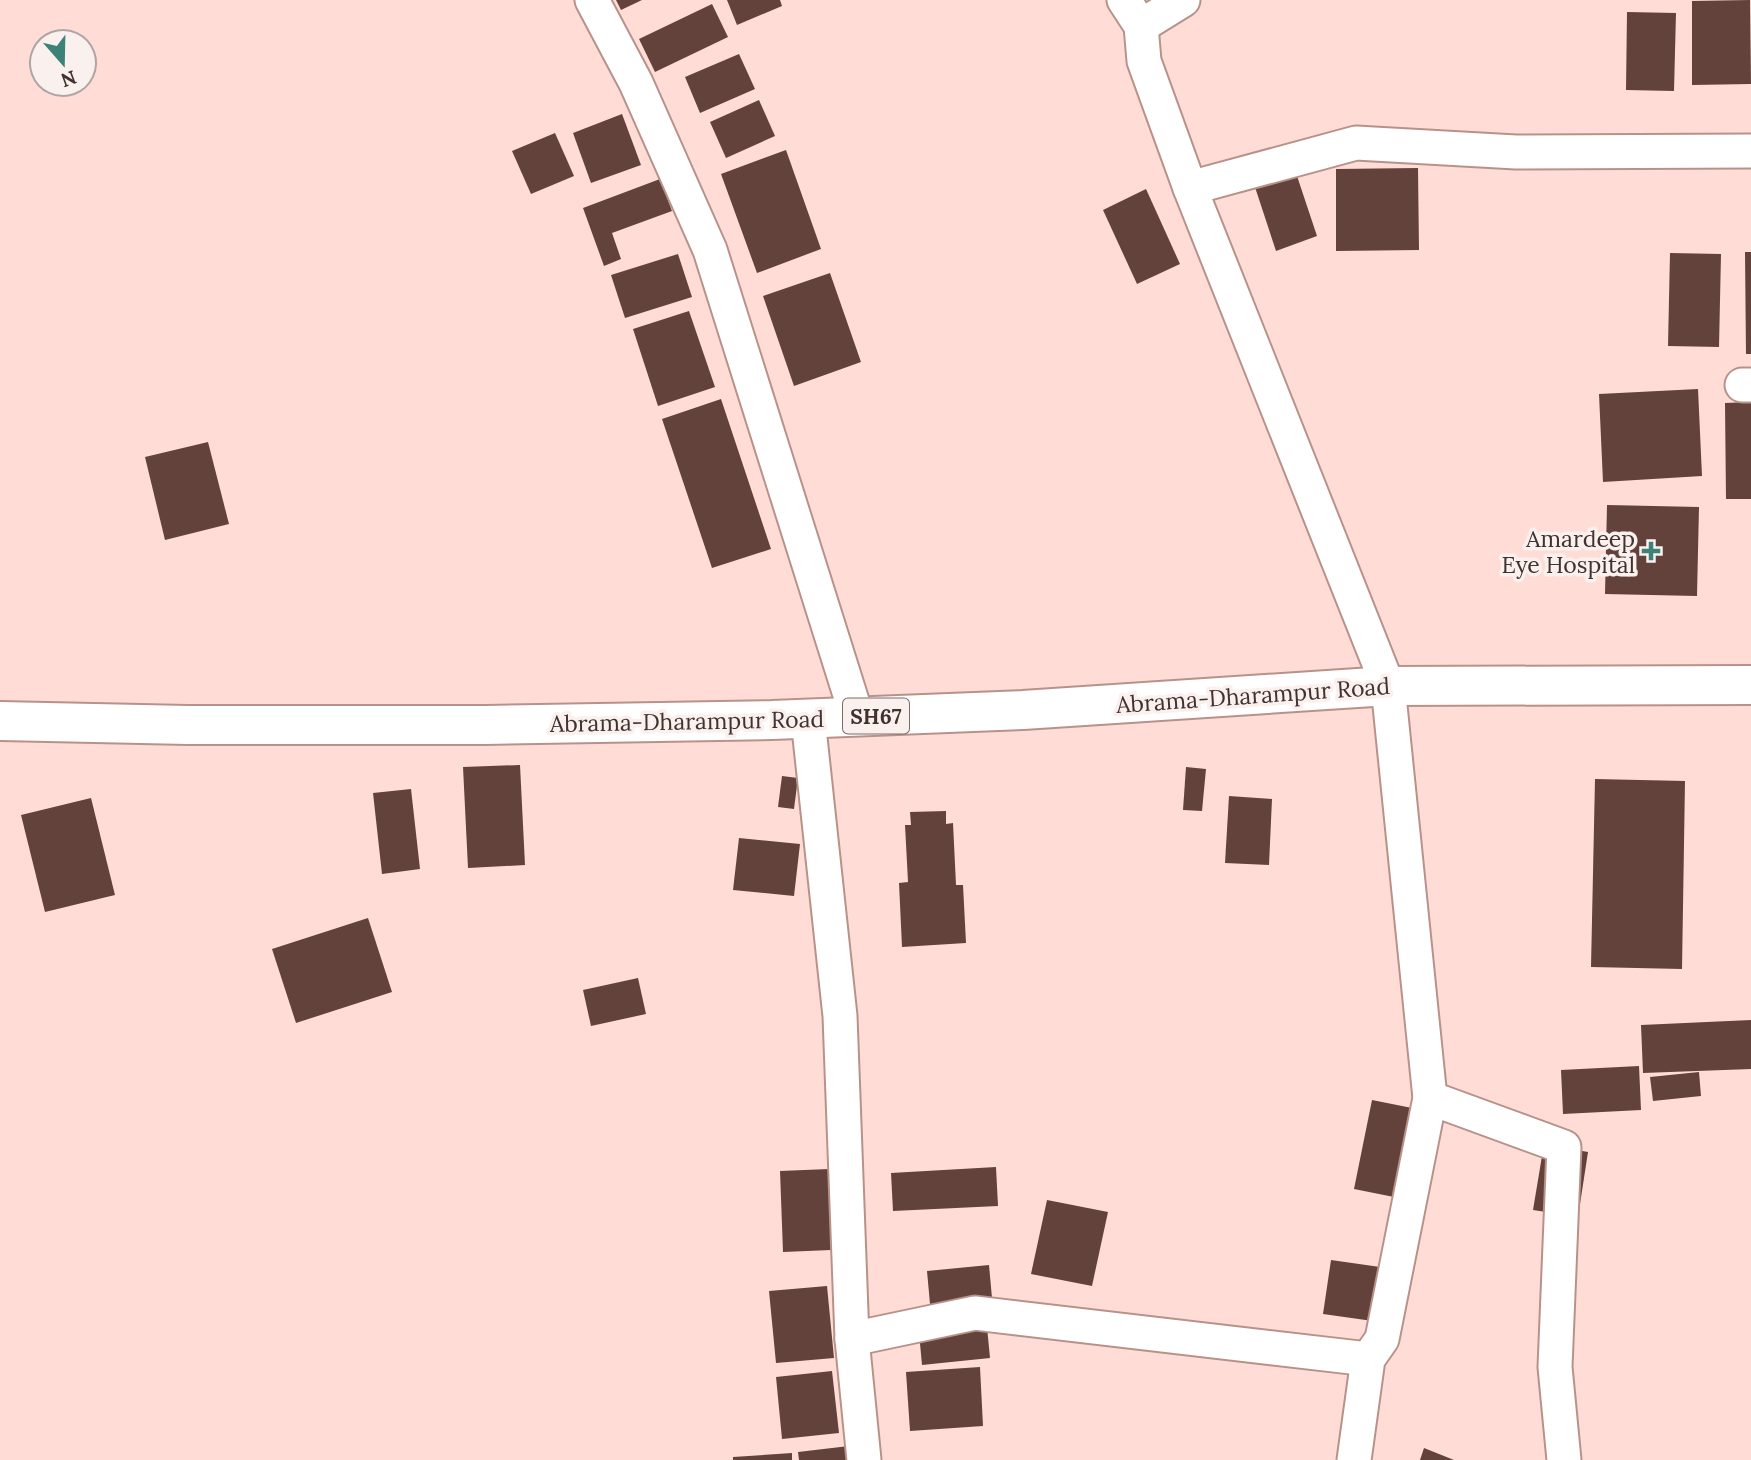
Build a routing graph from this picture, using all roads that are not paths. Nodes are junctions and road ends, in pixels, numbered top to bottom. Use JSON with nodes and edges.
{"nodes":[{"id":1,"x":592,"y":0,"type":"edge"},
{"id":2,"x":1183,"y":0,"type":"edge"},
{"id":3,"x":1132,"y":13,"type":"edge"},
{"id":4,"x":1751,"y":151,"type":"edge"},
{"id":5,"x":1191,"y":188,"type":"junction"},
{"id":6,"x":1751,"y":685,"type":"edge"},
{"id":7,"x":1388,"y":686,"type":"junction"},
{"id":8,"x":857,"y":717,"type":"junction"},
{"id":9,"x":808,"y":719,"type":"junction"},
{"id":10,"x":0,"y":721,"type":"edge"},
{"id":11,"x":1430,"y":1098,"type":"junction"},
{"id":12,"x":852,"y":1339,"type":"junction"},
{"id":13,"x":1368,"y":1359,"type":"junction"},
{"id":14,"x":864,"y":1460,"type":"edge"},
{"id":15,"x":1354,"y":1460,"type":"edge"},
{"id":16,"x":1564,"y":1460,"type":"edge"}],
"edges":[{"from":1,"to":8,"type":"street"},
{"from":2,"to":3,"type":"street"},
{"from":3,"to":5,"type":"street"},
{"from":4,"to":5,"type":"street"},
{"from":5,"to":7,"type":"street"},
{"from":6,"to":7,"type":"main road","name":"Abrama-Dharampur Road","number":"SH67"},
{"from":7,"to":8,"type":"main road","name":"Abrama-Dharampur Road","number":"SH67"},
{"from":7,"to":11,"type":"street"},
{"from":8,"to":9,"type":"main road","name":"Abrama-Dharampur Road","number":"SH67"},
{"from":9,"to":10,"type":"main road","name":"Abrama-Dharampur Road","number":"SH67"},
{"from":9,"to":12,"type":"street"},
{"from":11,"to":13,"type":"street"},
{"from":11,"to":16,"type":"street"},
{"from":12,"to":13,"type":"street"},
{"from":12,"to":14,"type":"street"},
{"from":13,"to":15,"type":"street"}]}
